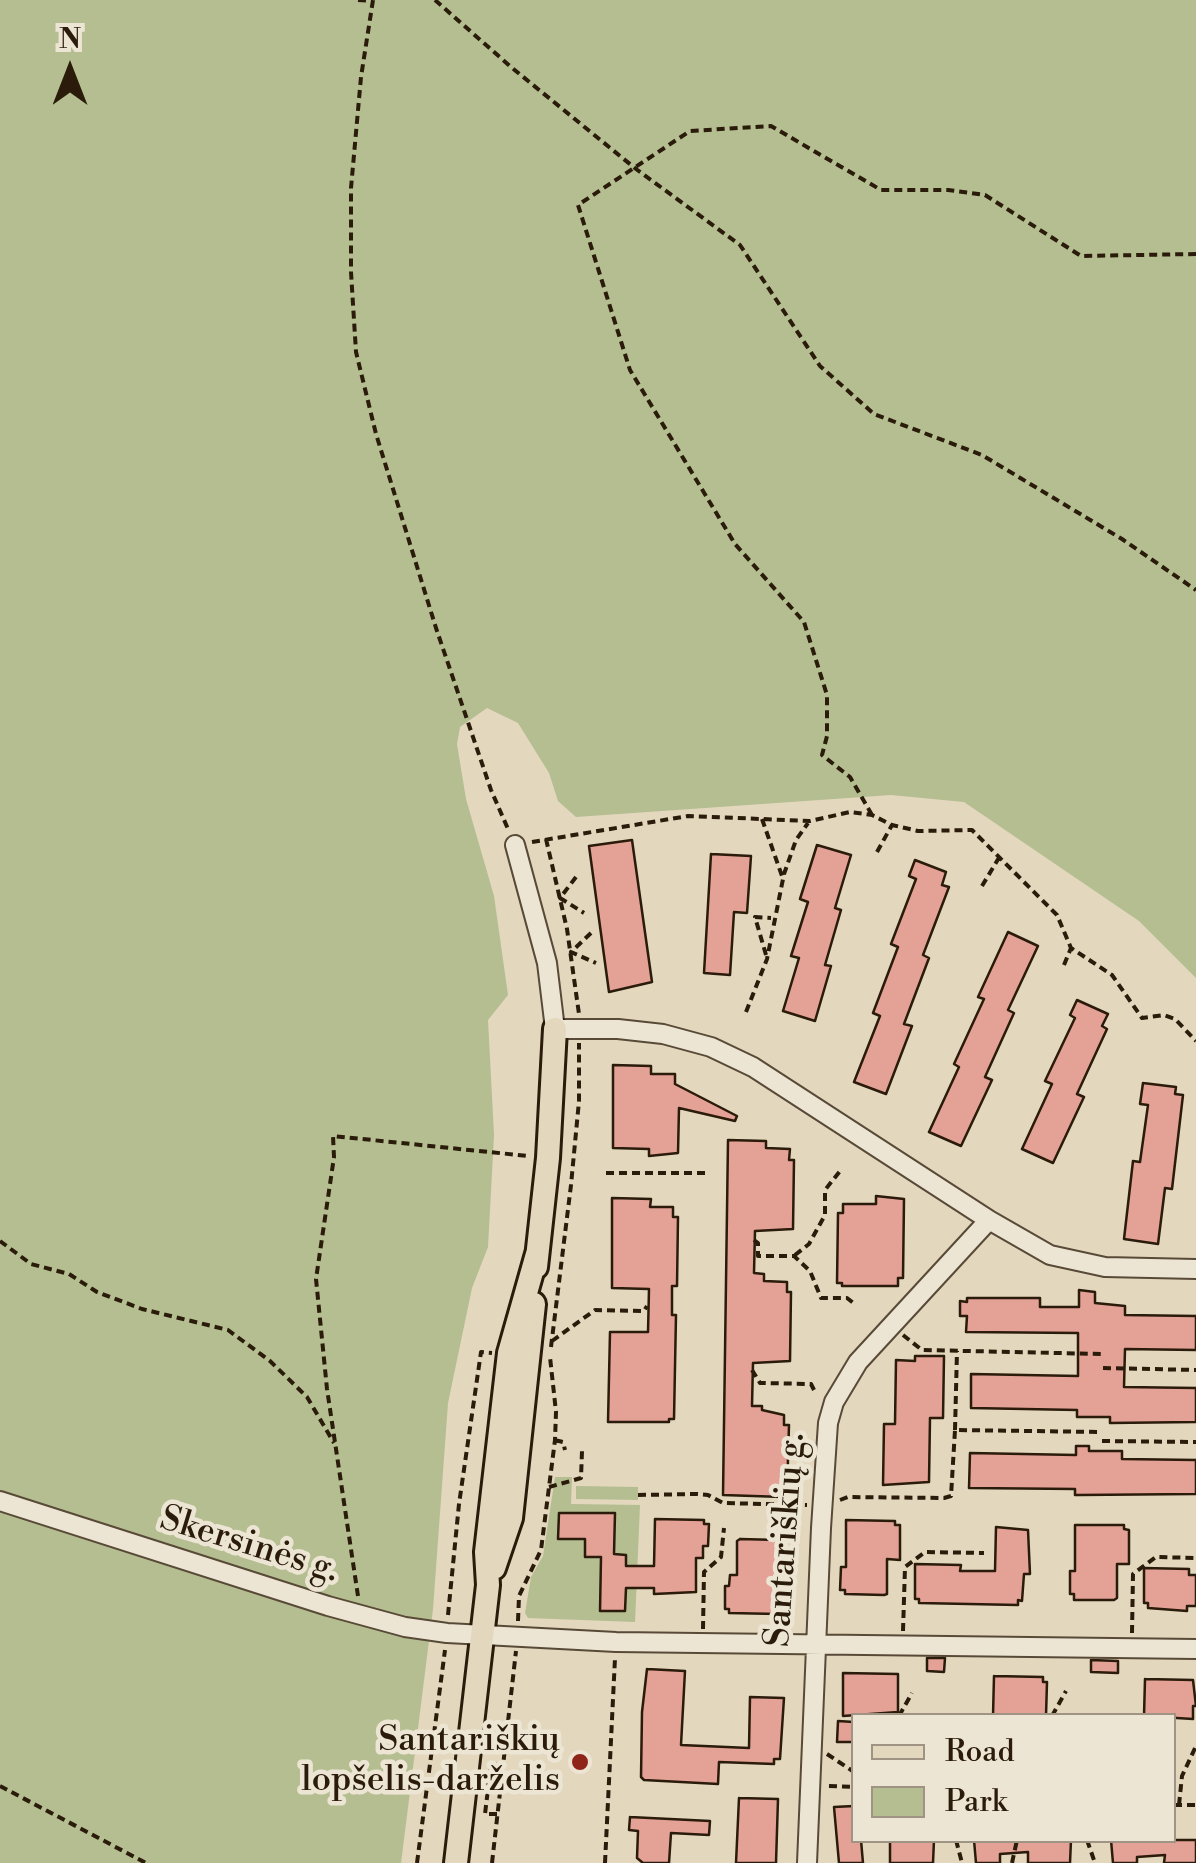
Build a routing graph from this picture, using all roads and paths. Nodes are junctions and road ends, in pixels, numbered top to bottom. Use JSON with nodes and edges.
{"nodes":[{"id":1,"x":358,"y":0,"type":"edge"},
{"id":2,"x":435,"y":0,"type":"edge"},
{"id":3,"x":373,"y":1,"type":"edge"},
{"id":4,"x":636,"y":169,"type":"junction"},
{"id":5,"x":1196,"y":254,"type":"edge"},
{"id":6,"x":1196,"y":590,"type":"edge"},
{"id":7,"x":872,"y":815,"type":"junction"},
{"id":8,"x":762,"y":819,"type":"junction"},
{"id":9,"x":810,"y":822,"type":"junction"},
{"id":10,"x":892,"y":825,"type":"junction"},
{"id":11,"x":516,"y":845,"type":"junction"},
{"id":12,"x":877,"y":852,"type":"dead end"},
{"id":13,"x":1000,"y":856,"type":"junction"},
{"id":14,"x":576,"y":878,"type":"dead end"},
{"id":15,"x":783,"y":878,"type":"junction"},
{"id":16,"x":982,"y":886,"type":"dead end"},
{"id":17,"x":584,"y":913,"type":"dead end"},
{"id":18,"x":774,"y":918,"type":"junction"},
{"id":19,"x":591,"y":933,"type":"dead end"},
{"id":20,"x":1072,"y":948,"type":"junction"},
{"id":21,"x":767,"y":959,"type":"junction"},
{"id":22,"x":596,"y":964,"type":"dead end"},
{"id":23,"x":1064,"y":965,"type":"dead end"},
{"id":24,"x":746,"y":1012,"type":"dead end"},
{"id":25,"x":1142,"y":1018,"type":"junction"},
{"id":26,"x":555,"y":1029,"type":"junction"},
{"id":27,"x":1138,"y":1029,"type":"dead end"},
{"id":28,"x":1196,"y":1041,"type":"edge"},
{"id":29,"x":548,"y":1158,"type":"junction"},
{"id":30,"x":840,"y":1171,"type":"dead end"},
{"id":31,"x":606,"y":1173,"type":"dead end"},
{"id":32,"x":707,"y":1173,"type":"dead end"},
{"id":33,"x":989,"y":1220,"type":"junction"},
{"id":34,"x":754,"y":1240,"type":"dead end"},
{"id":35,"x":0,"y":1241,"type":"edge"},
{"id":36,"x":794,"y":1256,"type":"junction"},
{"id":37,"x":1196,"y":1269,"type":"edge"},
{"id":38,"x":856,"y":1304,"type":"dead end"},
{"id":39,"x":647,"y":1306,"type":"dead end"},
{"id":40,"x":892,"y":1326,"type":"junction"},
{"id":41,"x":552,"y":1341,"type":"dead end"},
{"id":42,"x":957,"y":1351,"type":"junction"},
{"id":43,"x":519,"y":1354,"type":"junction"},
{"id":44,"x":1104,"y":1354,"type":"dead end"},
{"id":45,"x":1103,"y":1368,"type":"dead end"},
{"id":46,"x":752,"y":1370,"type":"dead end"},
{"id":47,"x":1196,"y":1370,"type":"edge"},
{"id":48,"x":816,"y":1392,"type":"dead end"},
{"id":49,"x":955,"y":1430,"type":"junction"},
{"id":50,"x":1102,"y":1432,"type":"dead end"},
{"id":51,"x":555,"y":1440,"type":"junction"},
{"id":52,"x":1102,"y":1441,"type":"dead end"},
{"id":53,"x":1196,"y":1442,"type":"edge"},
{"id":54,"x":336,"y":1445,"type":"junction"},
{"id":55,"x":565,"y":1450,"type":"dead end"},
{"id":56,"x":582,"y":1451,"type":"dead end"},
{"id":57,"x":549,"y":1487,"type":"junction"},
{"id":58,"x":638,"y":1495,"type":"dead end"},
{"id":59,"x":0,"y":1502,"type":"edge"},
{"id":60,"x":822,"y":1505,"type":"junction"},
{"id":61,"x":724,"y":1528,"type":"dead end"},
{"id":62,"x":984,"y":1553,"type":"dead end"},
{"id":63,"x":1196,"y":1558,"type":"edge"},
{"id":64,"x":359,"y":1606,"type":"dead end"},
{"id":65,"x":518,"y":1626,"type":"dead end"},
{"id":66,"x":447,"y":1629,"type":"junction"},
{"id":67,"x":482,"y":1636,"type":"junction"},
{"id":68,"x":616,"y":1642,"type":"junction"},
{"id":69,"x":702,"y":1644,"type":"junction"},
{"id":70,"x":814,"y":1645,"type":"junction"},
{"id":71,"x":517,"y":1646,"type":"dead end"},
{"id":72,"x":903,"y":1646,"type":"junction"},
{"id":73,"x":1132,"y":1648,"type":"junction"},
{"id":74,"x":1196,"y":1649,"type":"edge"},
{"id":75,"x":497,"y":1676,"type":"dead end"},
{"id":76,"x":513,"y":1678,"type":"junction"},
{"id":77,"x":1066,"y":1691,"type":"dead end"},
{"id":78,"x":912,"y":1693,"type":"dead end"},
{"id":79,"x":902,"y":1713,"type":"edge"},
{"id":80,"x":1054,"y":1713,"type":"edge"},
{"id":81,"x":811,"y":1743,"type":"junction"},
{"id":82,"x":1196,"y":1746,"type":"edge"},
{"id":83,"x":504,"y":1765,"type":"junction"},
{"id":84,"x":851,"y":1770,"type":"edge"},
{"id":85,"x":809,"y":1785,"type":"junction"},
{"id":86,"x":0,"y":1786,"type":"edge"},
{"id":87,"x":851,"y":1787,"type":"edge"},
{"id":88,"x":1176,"y":1805,"type":"edge"},
{"id":89,"x":1196,"y":1805,"type":"edge"},
{"id":90,"x":498,"y":1814,"type":"junction"},
{"id":91,"x":146,"y":1863,"type":"edge"},
{"id":92,"x":417,"y":1863,"type":"edge"},
{"id":93,"x":456,"y":1863,"type":"edge"},
{"id":94,"x":492,"y":1863,"type":"edge"},
{"id":95,"x":604,"y":1863,"type":"edge"},
{"id":96,"x":807,"y":1863,"type":"edge"}],
"edges":[{"from":1,"to":3,"type":"path"},
{"from":2,"to":4,"type":"path"},
{"from":3,"to":11,"type":"path"},
{"from":4,"to":5,"type":"path"},
{"from":4,"to":6,"type":"path"},
{"from":4,"to":7,"type":"path"},
{"from":7,"to":9,"type":"path"},
{"from":7,"to":10,"type":"path"},
{"from":8,"to":9,"type":"path"},
{"from":8,"to":11,"type":"path"},
{"from":8,"to":15,"type":"path"},
{"from":9,"to":15,"type":"path"},
{"from":10,"to":12,"type":"path"},
{"from":10,"to":13,"type":"path"},
{"from":11,"to":26,"type":"street"},
{"from":13,"to":16,"type":"path"},
{"from":13,"to":20,"type":"path"},
{"from":14,"to":17,"type":"path"},
{"from":15,"to":18,"type":"path"},
{"from":18,"to":21,"type":"path"},
{"from":18,"to":21,"type":"path"},
{"from":19,"to":22,"type":"path"},
{"from":20,"to":23,"type":"path"},
{"from":20,"to":25,"type":"path"},
{"from":21,"to":24,"type":"path"},
{"from":25,"to":27,"type":"path"},
{"from":25,"to":28,"type":"path"},
{"from":26,"to":29,"type":"main road"},
{"from":26,"to":33,"type":"street"},
{"from":29,"to":43,"type":"main road"},
{"from":29,"to":54,"type":"path"},
{"from":30,"to":36,"type":"path"},
{"from":31,"to":32,"type":"path"},
{"from":33,"to":37,"type":"street"},
{"from":33,"to":40,"type":"street","name":"Santariškių g."},
{"from":34,"to":36,"type":"path"},
{"from":35,"to":54,"type":"path"},
{"from":36,"to":38,"type":"path"},
{"from":39,"to":41,"type":"path"},
{"from":40,"to":42,"type":"path"},
{"from":40,"to":60,"type":"street","name":"Santariškių g."},
{"from":42,"to":44,"type":"path"},
{"from":42,"to":49,"type":"path"},
{"from":43,"to":51,"type":"path"},
{"from":43,"to":66,"type":"path"},
{"from":43,"to":67,"type":"main road"},
{"from":45,"to":47,"type":"path"},
{"from":46,"to":48,"type":"path"},
{"from":49,"to":50,"type":"path"},
{"from":49,"to":60,"type":"path"},
{"from":51,"to":55,"type":"path"},
{"from":51,"to":57,"type":"path"},
{"from":52,"to":53,"type":"path"},
{"from":54,"to":64,"type":"path"},
{"from":56,"to":57,"type":"path"},
{"from":57,"to":65,"type":"path"},
{"from":58,"to":60,"type":"path"},
{"from":59,"to":66,"type":"street","name":"Skersinės g."},
{"from":60,"to":70,"type":"street","name":"Santariškių g."},
{"from":61,"to":69,"type":"path"},
{"from":62,"to":72,"type":"path"},
{"from":63,"to":73,"type":"path"},
{"from":66,"to":67,"type":"street","name":"Skersinės g."},
{"from":66,"to":92,"type":"path"},
{"from":67,"to":68,"type":"street","name":"Skersinės g."},
{"from":67,"to":93,"type":"main road"},
{"from":68,"to":69,"type":"street","name":"Skersinės g."},
{"from":68,"to":95,"type":"path"},
{"from":69,"to":70,"type":"street","name":"Skersinės g."},
{"from":70,"to":72,"type":"street","name":"Skersinės g."},
{"from":70,"to":81,"type":"street","name":"Santariškių g."},
{"from":71,"to":76,"type":"path"},
{"from":72,"to":73,"type":"street","name":"Skersinės g."},
{"from":73,"to":74,"type":"street","name":"Skersinės g."},
{"from":75,"to":76,"type":"path"},
{"from":76,"to":83,"type":"path"},
{"from":77,"to":80,"type":"path"},
{"from":78,"to":79,"type":"path"},
{"from":81,"to":84,"type":"path"},
{"from":81,"to":85,"type":"street","name":"Santariškių g."},
{"from":82,"to":88,"type":"path"},
{"from":83,"to":90,"type":"path"},
{"from":83,"to":90,"type":"path"},
{"from":85,"to":87,"type":"path"},
{"from":85,"to":96,"type":"street","name":"Santariškių g."},
{"from":86,"to":91,"type":"path"},
{"from":88,"to":89,"type":"path"},
{"from":90,"to":94,"type":"path"}]}
